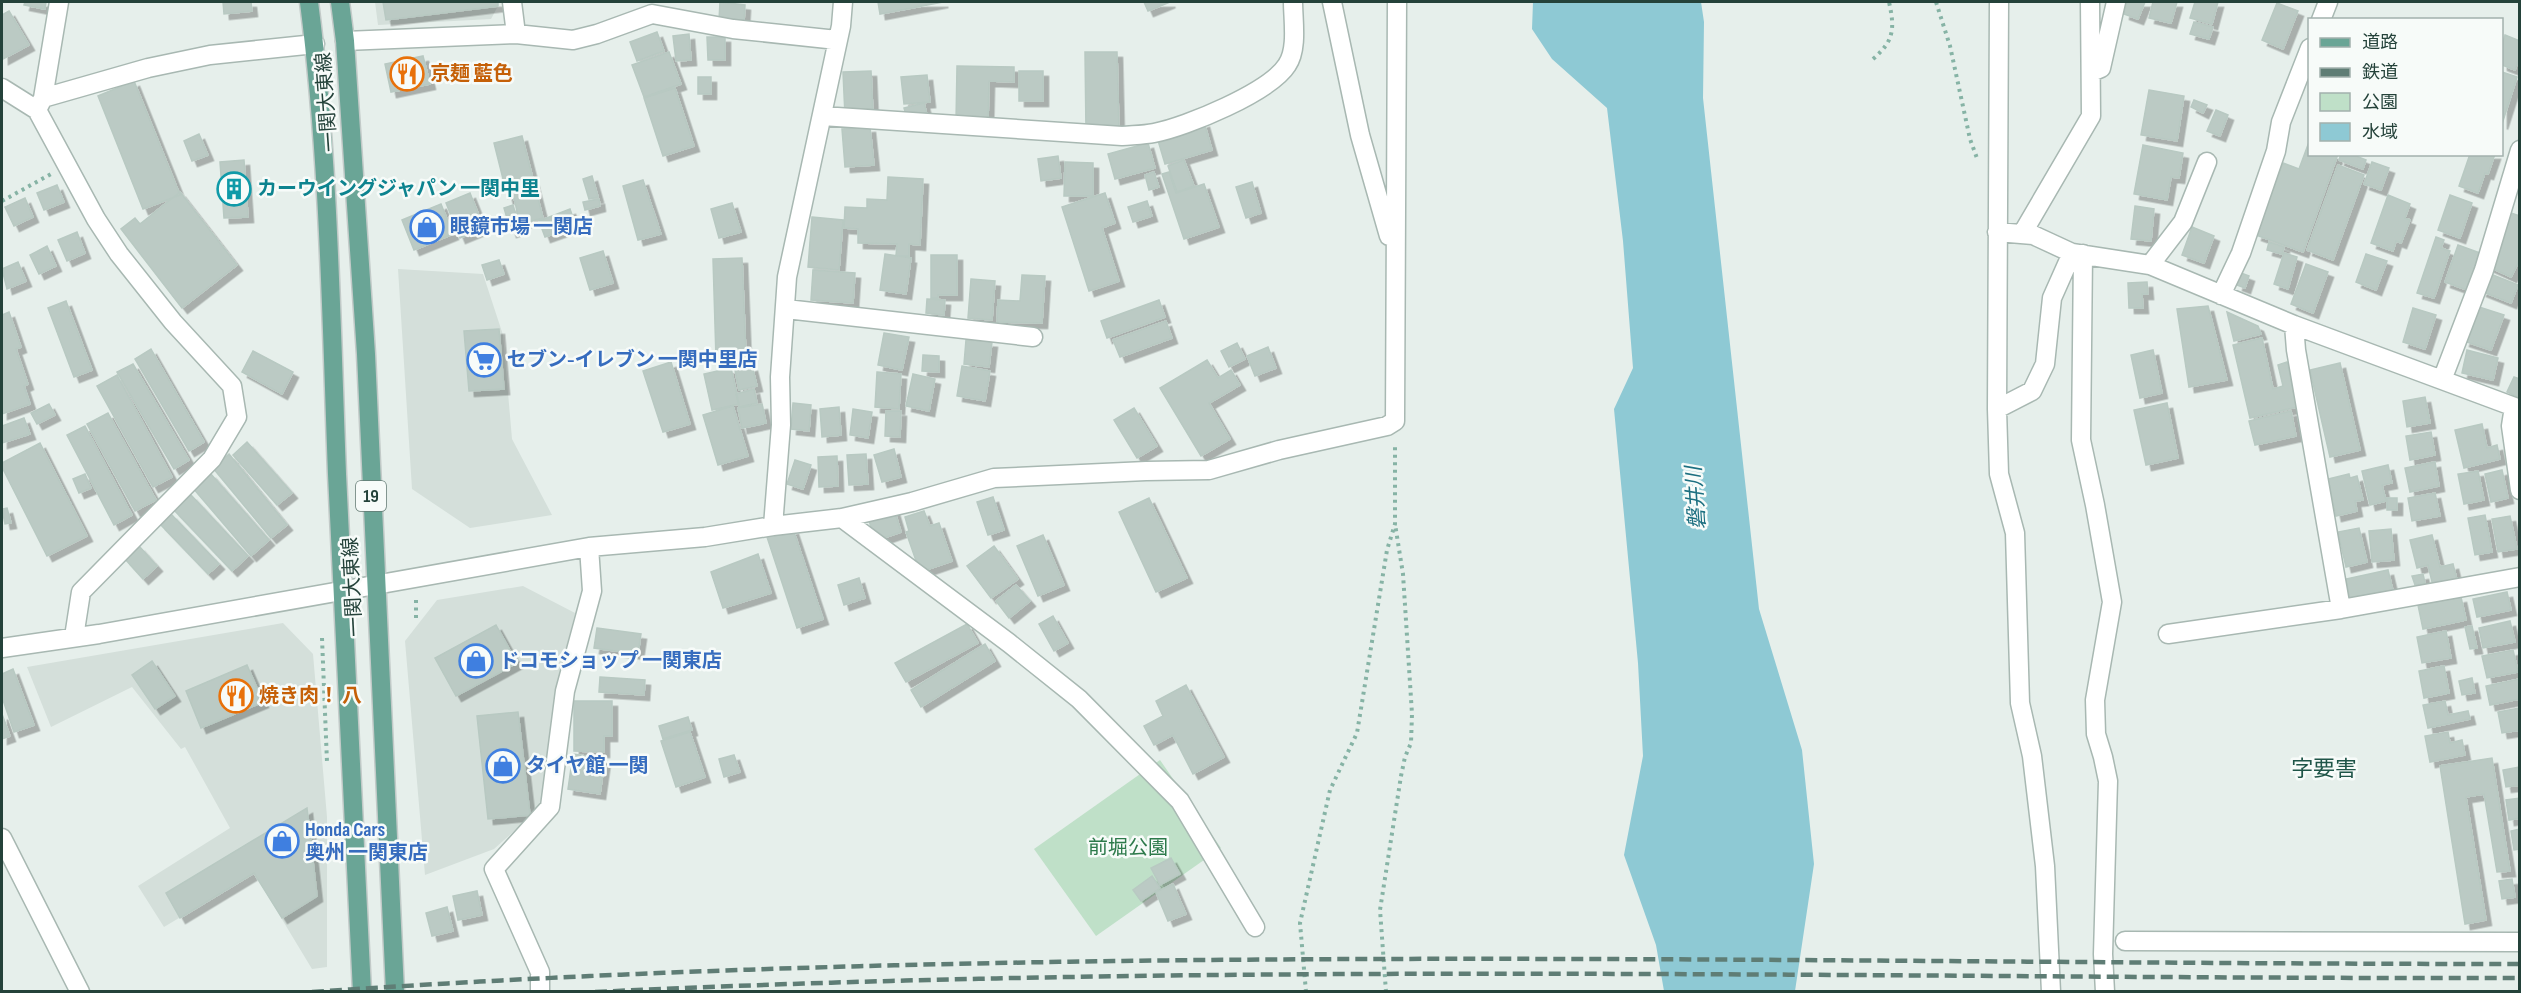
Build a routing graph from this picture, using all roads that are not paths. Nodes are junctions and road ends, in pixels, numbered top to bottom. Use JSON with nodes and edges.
{"nodes":[{"id":1,"x":59,"y":2,"type":"edge"},
{"id":2,"x":309,"y":2,"type":"edge"},
{"id":3,"x":340,"y":2,"type":"edge"},
{"id":4,"x":512,"y":2,"type":"edge"},
{"id":5,"x":843,"y":2,"type":"edge"},
{"id":6,"x":1293,"y":2,"type":"edge"},
{"id":7,"x":1332,"y":2,"type":"edge"},
{"id":8,"x":1397,"y":2,"type":"edge"},
{"id":9,"x":1999,"y":2,"type":"edge"},
{"id":10,"x":2090,"y":2,"type":"edge"},
{"id":11,"x":2116,"y":2,"type":"edge"},
{"id":12,"x":2328,"y":2,"type":"edge"},
{"id":13,"x":2322,"y":18,"type":"edge"},
{"id":14,"x":516,"y":34,"type":"junction"},
{"id":15,"x":837,"y":40,"type":"junction"},
{"id":16,"x":345,"y":41,"type":"junction"},
{"id":17,"x":315,"y":44,"type":"junction"},
{"id":18,"x":2308,"y":53,"type":"edge"},
{"id":19,"x":2090,"y":73,"type":"junction"},
{"id":20,"x":2,"y":88,"type":"edge"},
{"id":21,"x":40,"y":104,"type":"junction"},
{"id":22,"x":822,"y":116,"type":"junction"},
{"id":23,"x":2520,"y":150,"type":"edge"},
{"id":24,"x":2207,"y":162,"type":"dead end"},
{"id":25,"x":1997,"y":232,"type":"junction"},
{"id":26,"x":2022,"y":234,"type":"junction"},
{"id":27,"x":2078,"y":254,"type":"junction"},
{"id":28,"x":1395,"y":256,"type":"junction"},
{"id":29,"x":2150,"y":265,"type":"junction"},
{"id":30,"x":2221,"y":295,"type":"junction"},
{"id":31,"x":786,"y":309,"type":"junction"},
{"id":32,"x":2294,"y":325,"type":"junction"},
{"id":33,"x":1033,"y":337,"type":"dead end"},
{"id":34,"x":2442,"y":380,"type":"junction"},
{"id":35,"x":2517,"y":408,"type":"edge"},
{"id":36,"x":1997,"y":409,"type":"junction"},
{"id":37,"x":2520,"y":490,"type":"edge"},
{"id":38,"x":842,"y":519,"type":"junction"},
{"id":39,"x":773,"y":526,"type":"junction"},
{"id":40,"x":589,"y":547,"type":"junction"},
{"id":41,"x":2520,"y":577,"type":"edge"},
{"id":42,"x":375,"y":583,"type":"junction"},
{"id":43,"x":342,"y":589,"type":"junction"},
{"id":44,"x":2341,"y":609,"type":"junction"},
{"id":45,"x":2168,"y":634,"type":"dead end"},
{"id":46,"x":74,"y":637,"type":"junction"},
{"id":47,"x":2,"y":648,"type":"edge"},
{"id":48,"x":2,"y":838,"type":"edge"},
{"id":49,"x":1255,"y":927,"type":"dead end"},
{"id":50,"x":2125,"y":941,"type":"dead end"},
{"id":51,"x":2520,"y":942,"type":"edge"},
{"id":52,"x":80,"y":992,"type":"edge"},
{"id":53,"x":362,"y":992,"type":"edge"},
{"id":54,"x":394,"y":992,"type":"edge"},
{"id":55,"x":540,"y":992,"type":"edge"},
{"id":56,"x":2051,"y":992,"type":"edge"},
{"id":57,"x":2105,"y":992,"type":"edge"}],
"edges":[{"from":1,"to":21,"type":"street"},
{"from":2,"to":17,"type":"main road","name":"一関大東線","number":"19"},
{"from":3,"to":16,"type":"main road","name":"一関大東線","number":"19"},
{"from":4,"to":14,"type":"street"},
{"from":5,"to":15,"type":"street"},
{"from":6,"to":22,"type":"street"},
{"from":7,"to":28,"type":"street"},
{"from":8,"to":28,"type":"street"},
{"from":9,"to":25,"type":"street"},
{"from":10,"to":19,"type":"street"},
{"from":11,"to":19,"type":"street"},
{"from":12,"to":13,"type":"street"},
{"from":14,"to":15,"type":"street"},
{"from":14,"to":16,"type":"street"},
{"from":15,"to":22,"type":"street"},
{"from":16,"to":42,"type":"main road","name":"一関大東線","number":"19"},
{"from":17,"to":21,"type":"street"},
{"from":17,"to":43,"type":"main road","name":"一関大東線","number":"19"},
{"from":18,"to":30,"type":"street"},
{"from":19,"to":26,"type":"street"},
{"from":20,"to":21,"type":"street"},
{"from":21,"to":46,"type":"street"},
{"from":22,"to":31,"type":"street"},
{"from":23,"to":34,"type":"street"},
{"from":24,"to":29,"type":"street"},
{"from":25,"to":26,"type":"street"},
{"from":25,"to":36,"type":"street"},
{"from":26,"to":27,"type":"street"},
{"from":27,"to":29,"type":"street"},
{"from":27,"to":36,"type":"street"},
{"from":27,"to":57,"type":"street"},
{"from":28,"to":38,"type":"street"},
{"from":29,"to":30,"type":"street"},
{"from":30,"to":32,"type":"street"},
{"from":31,"to":33,"type":"street"},
{"from":31,"to":39,"type":"street"},
{"from":32,"to":34,"type":"street"},
{"from":32,"to":44,"type":"street"},
{"from":34,"to":35,"type":"street"},
{"from":35,"to":37,"type":"street"},
{"from":36,"to":56,"type":"street"},
{"from":38,"to":39,"type":"street"},
{"from":38,"to":49,"type":"street"},
{"from":39,"to":40,"type":"street"},
{"from":40,"to":42,"type":"street"},
{"from":40,"to":55,"type":"street"},
{"from":41,"to":44,"type":"street"},
{"from":42,"to":43,"type":"street"},
{"from":42,"to":54,"type":"main road","name":"一関大東線","number":"19"},
{"from":43,"to":46,"type":"street"},
{"from":43,"to":53,"type":"main road","name":"一関大東線","number":"19"},
{"from":44,"to":45,"type":"street"},
{"from":46,"to":47,"type":"street"},
{"from":48,"to":52,"type":"street"},
{"from":50,"to":51,"type":"street"}]}
